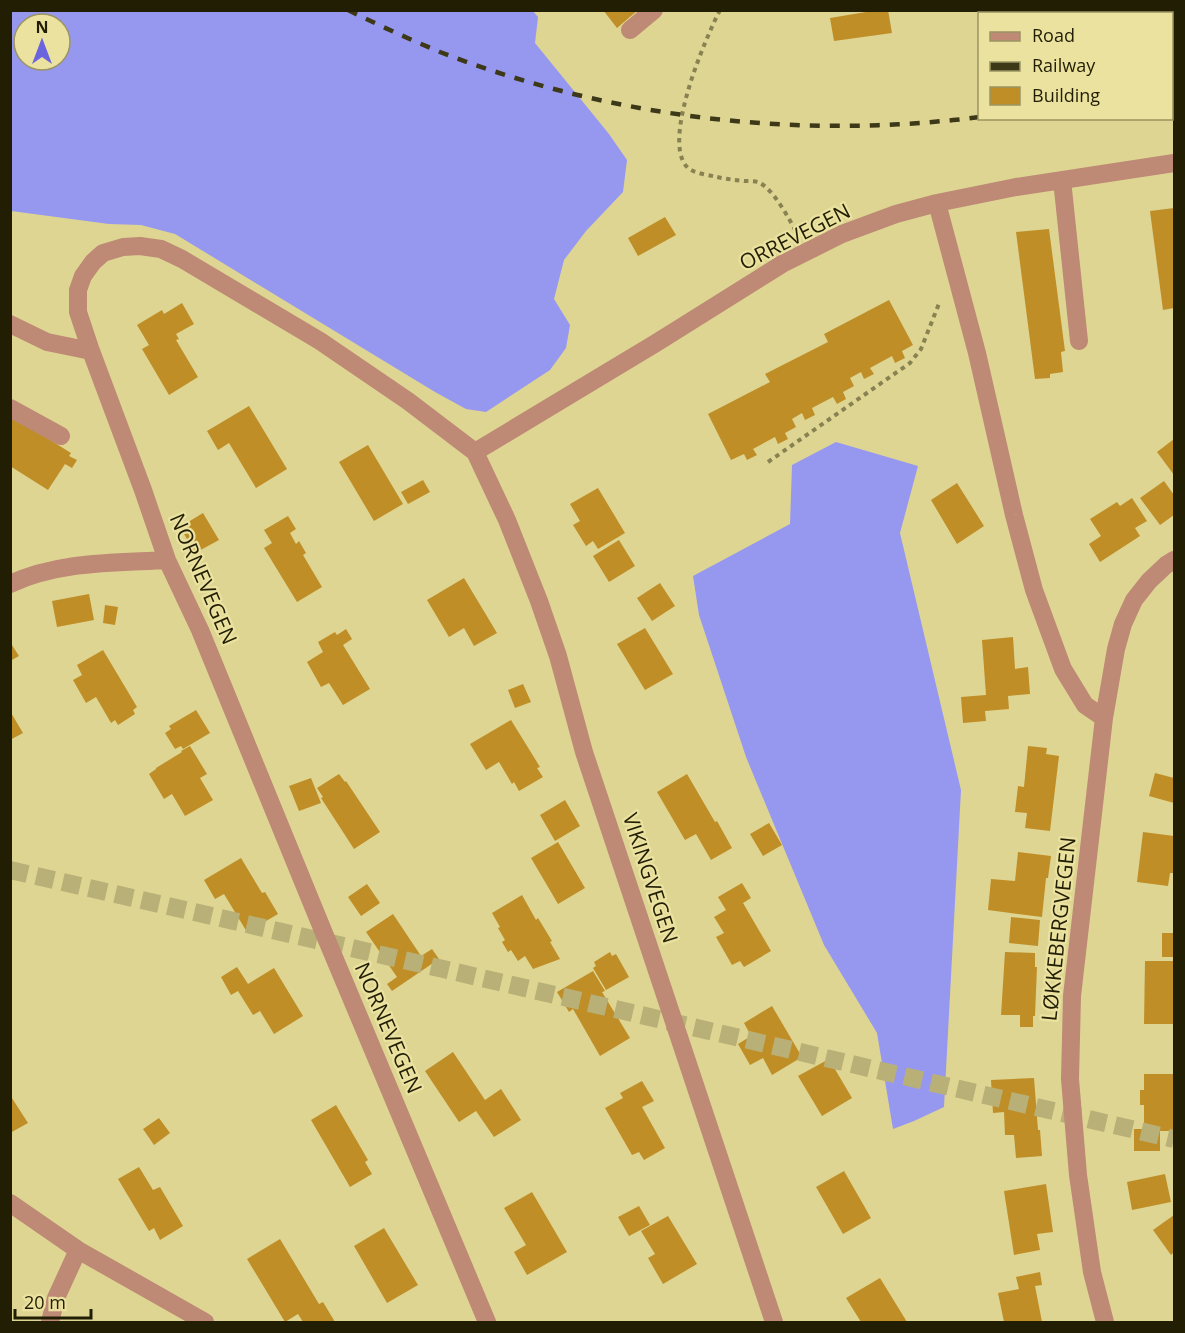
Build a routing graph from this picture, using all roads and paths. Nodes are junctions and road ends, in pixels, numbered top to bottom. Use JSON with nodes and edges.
{"nodes":[{"id":1,"x":654,"y":10,"type":"edge"},
{"id":2,"x":720,"y":10,"type":"edge"},
{"id":3,"x":630,"y":30,"type":"dead end"},
{"id":4,"x":1174,"y":163,"type":"edge"},
{"id":5,"x":1062,"y":180,"type":"junction"},
{"id":6,"x":938,"y":203,"type":"junction"},
{"id":7,"x":807,"y":252,"type":"junction"},
{"id":8,"x":954,"y":267,"type":"junction"},
{"id":9,"x":10,"y":324,"type":"edge"},
{"id":10,"x":1079,"y":341,"type":"dead end"},
{"id":11,"x":91,"y":351,"type":"junction"},
{"id":12,"x":10,"y":408,"type":"edge"},
{"id":13,"x":61,"y":436,"type":"dead end"},
{"id":14,"x":475,"y":452,"type":"junction"},
{"id":15,"x":768,"y":462,"type":"dead end"},
{"id":16,"x":167,"y":560,"type":"junction"},
{"id":17,"x":1174,"y":560,"type":"edge"},
{"id":18,"x":10,"y":584,"type":"edge"},
{"id":19,"x":1104,"y":718,"type":"junction"},
{"id":20,"x":10,"y":1203,"type":"edge"},
{"id":21,"x":78,"y":1250,"type":"junction"},
{"id":22,"x":50,"y":1323,"type":"edge"},
{"id":23,"x":205,"y":1323,"type":"edge"},
{"id":24,"x":487,"y":1323,"type":"edge"},
{"id":25,"x":774,"y":1323,"type":"edge"},
{"id":26,"x":1105,"y":1323,"type":"edge"}],
"edges":[{"from":1,"to":3,"type":"street"},
{"from":2,"to":7,"type":"path"},
{"from":4,"to":5,"type":"street","name":"ORREVEGEN"},
{"from":5,"to":6,"type":"street","name":"ORREVEGEN"},
{"from":5,"to":10,"type":"street"},
{"from":6,"to":7,"type":"street","name":"ORREVEGEN"},
{"from":6,"to":8,"type":"street"},
{"from":7,"to":14,"type":"street","name":"ORREVEGEN"},
{"from":8,"to":15,"type":"path"},
{"from":8,"to":19,"type":"street"},
{"from":9,"to":11,"type":"street"},
{"from":11,"to":14,"type":"street","name":"NORNEVEGEN"},
{"from":11,"to":16,"type":"street","name":"NORNEVEGEN"},
{"from":12,"to":13,"type":"street"},
{"from":14,"to":25,"type":"street","name":"VIKINGVEGEN"},
{"from":16,"to":18,"type":"street"},
{"from":16,"to":24,"type":"street","name":"NORNEVEGEN"},
{"from":17,"to":19,"type":"street","name":"LØKKEBERGVEGEN"},
{"from":19,"to":26,"type":"street","name":"LØKKEBERGVEGEN"},
{"from":20,"to":21,"type":"street"},
{"from":21,"to":22,"type":"street"},
{"from":21,"to":23,"type":"street"}]}
